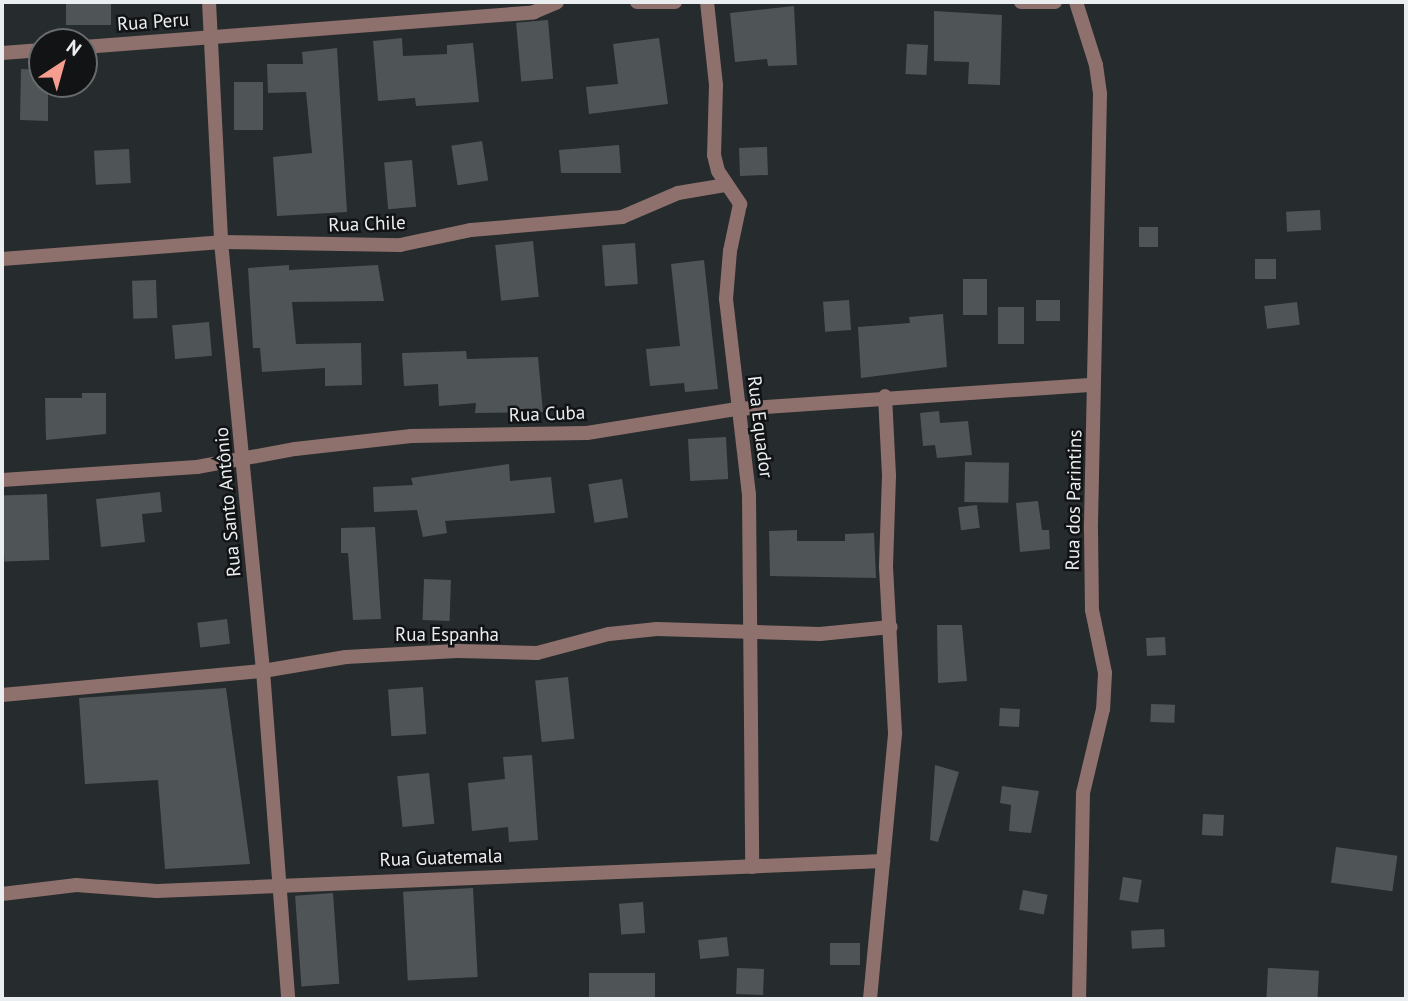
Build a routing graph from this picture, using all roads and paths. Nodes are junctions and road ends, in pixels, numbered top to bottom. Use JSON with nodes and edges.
{"nodes":[{"id":1,"x":209,"y":2,"type":"edge"},
{"id":2,"x":557,"y":2,"type":"edge"},
{"id":3,"x":637,"y":2,"type":"edge"},
{"id":4,"x":675,"y":2,"type":"edge"},
{"id":5,"x":707,"y":2,"type":"edge"},
{"id":6,"x":1021,"y":2,"type":"edge"},
{"id":7,"x":1055,"y":2,"type":"edge"},
{"id":8,"x":1076,"y":2,"type":"edge"},
{"id":9,"x":212,"y":37,"type":"junction"},
{"id":10,"x":98,"y":46,"type":"edge"},
{"id":11,"x":28,"y":51,"type":"edge"},
{"id":12,"x":2,"y":53,"type":"edge"},
{"id":13,"x":726,"y":185,"type":"junction"},
{"id":14,"x":221,"y":242,"type":"junction"},
{"id":15,"x":2,"y":259,"type":"edge"},
{"id":16,"x":1093,"y":385,"type":"junction"},
{"id":17,"x":885,"y":396,"type":"junction"},
{"id":18,"x":737,"y":409,"type":"junction"},
{"id":19,"x":244,"y":459,"type":"junction"},
{"id":20,"x":2,"y":480,"type":"edge"},
{"id":21,"x":891,"y":627,"type":"junction"},
{"id":22,"x":752,"y":634,"type":"junction"},
{"id":23,"x":263,"y":671,"type":"junction"},
{"id":24,"x":2,"y":695,"type":"edge"},
{"id":25,"x":883,"y":861,"type":"junction"},
{"id":26,"x":752,"y":867,"type":"junction"},
{"id":27,"x":281,"y":884,"type":"junction"},
{"id":28,"x":2,"y":894,"type":"edge"},
{"id":29,"x":288,"y":999,"type":"edge"},
{"id":30,"x":870,"y":999,"type":"edge"},
{"id":31,"x":1079,"y":999,"type":"edge"}],
"edges":[{"from":1,"to":9,"type":"street","name":"Rua Santo Antônio"},
{"from":2,"to":9,"type":"street","name":"Rua Peru"},
{"from":3,"to":4,"type":"street"},
{"from":5,"to":13,"type":"street","name":"Rua Equador"},
{"from":6,"to":7,"type":"street"},
{"from":8,"to":16,"type":"street","name":"Rua dos Parintins"},
{"from":9,"to":10,"type":"street","name":"Rua Peru"},
{"from":9,"to":14,"type":"street","name":"Rua Santo Antônio"},
{"from":11,"to":12,"type":"street"},
{"from":13,"to":14,"type":"street","name":"Rua Chile"},
{"from":13,"to":18,"type":"street","name":"Rua Equador"},
{"from":14,"to":15,"type":"street","name":"Rua Chile"},
{"from":14,"to":19,"type":"street","name":"Rua Santo Antônio"},
{"from":16,"to":17,"type":"street","name":"Rua Cuba"},
{"from":16,"to":31,"type":"street","name":"Rua dos Parintins"},
{"from":17,"to":18,"type":"street","name":"Rua Cuba"},
{"from":17,"to":21,"type":"street"},
{"from":18,"to":19,"type":"street","name":"Rua Cuba"},
{"from":18,"to":22,"type":"street","name":"Rua Equador"},
{"from":19,"to":20,"type":"street","name":"Rua Cuba"},
{"from":19,"to":23,"type":"street","name":"Rua Santo Antônio"},
{"from":21,"to":22,"type":"street","name":"Rua Espanha"},
{"from":21,"to":25,"type":"street"},
{"from":22,"to":23,"type":"street","name":"Rua Espanha"},
{"from":22,"to":26,"type":"street","name":"Rua Equador"},
{"from":23,"to":24,"type":"street","name":"Rua Espanha"},
{"from":23,"to":27,"type":"street","name":"Rua Santo Antônio"},
{"from":25,"to":26,"type":"street","name":"Rua Guatemala"},
{"from":25,"to":30,"type":"street"},
{"from":26,"to":27,"type":"street","name":"Rua Guatemala"},
{"from":27,"to":28,"type":"street","name":"Rua Guatemala"},
{"from":27,"to":29,"type":"street","name":"Rua Santo Antônio"}]}
